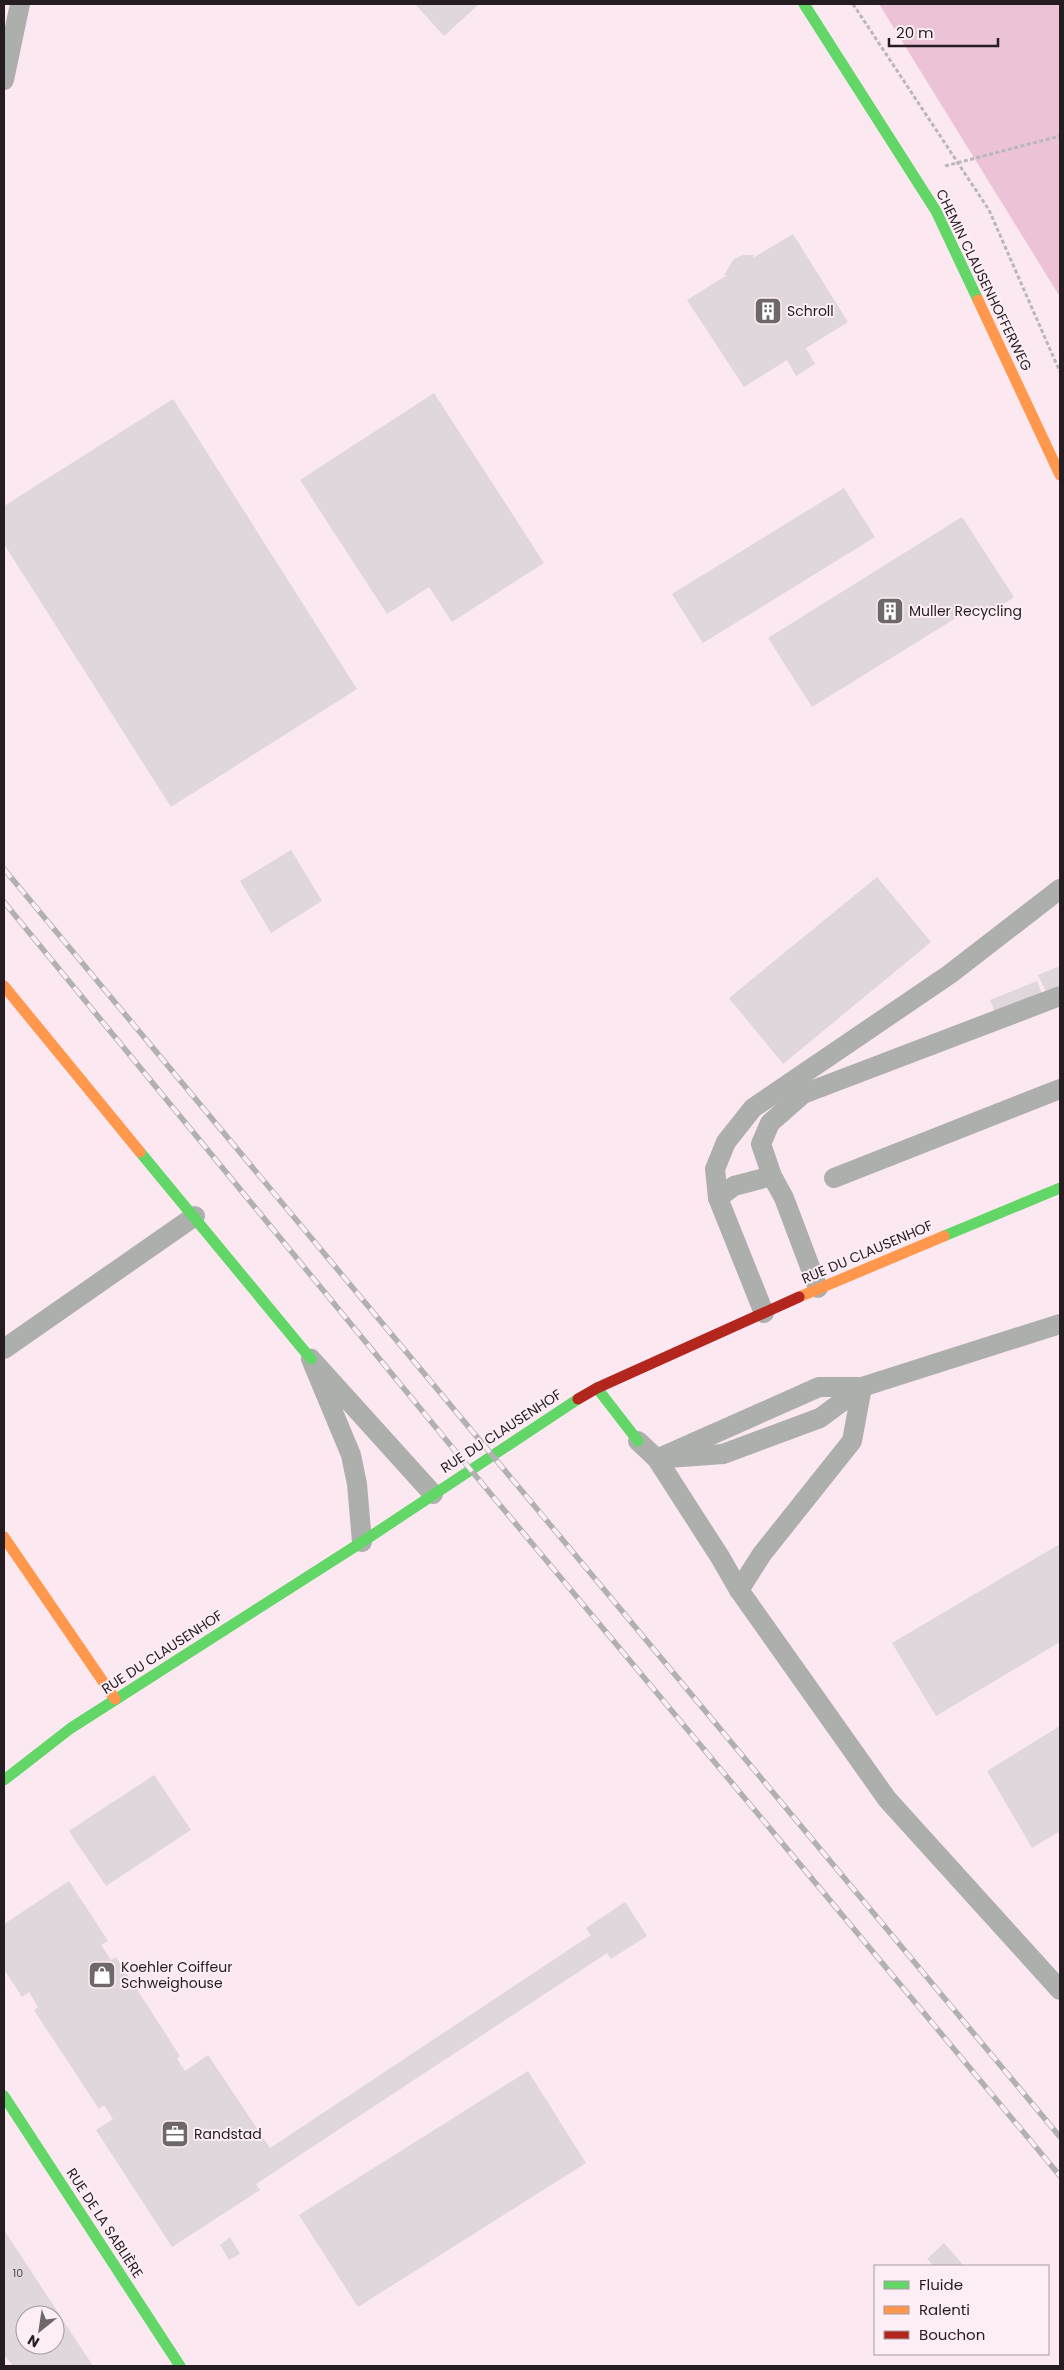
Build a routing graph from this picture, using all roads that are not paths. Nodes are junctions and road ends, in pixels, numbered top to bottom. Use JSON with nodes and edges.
{"nodes":[{"id":1,"x":20,"y":4,"type":"edge"},
{"id":2,"x":804,"y":4,"type":"edge"},
{"id":3,"x":4,"y":80,"type":"edge"},
{"id":4,"x":1060,"y":476,"type":"edge"},
{"id":5,"x":1060,"y":889,"type":"edge"},
{"id":6,"x":4,"y":986,"type":"edge"},
{"id":7,"x":1060,"y":996,"type":"edge"},
{"id":8,"x":1060,"y":1089,"type":"edge"},
{"id":9,"x":772,"y":1176,"type":"junction"},
{"id":10,"x":834,"y":1178,"type":"dead end"},
{"id":11,"x":1060,"y":1188,"type":"edge"},
{"id":12,"x":718,"y":1198,"type":"junction"},
{"id":13,"x":195,"y":1216,"type":"junction"},
{"id":14,"x":818,"y":1288,"type":"junction"},
{"id":15,"x":764,"y":1313,"type":"junction"},
{"id":16,"x":1060,"y":1324,"type":"edge"},
{"id":17,"x":4,"y":1348,"type":"edge"},
{"id":18,"x":311,"y":1359,"type":"junction"},
{"id":19,"x":862,"y":1387,"type":"junction"},
{"id":20,"x":596,"y":1388,"type":"junction"},
{"id":21,"x":638,"y":1441,"type":"joint"},
{"id":22,"x":657,"y":1459,"type":"junction"},
{"id":23,"x":433,"y":1494,"type":"junction"},
{"id":24,"x":4,"y":1537,"type":"edge"},
{"id":25,"x":362,"y":1542,"type":"junction"},
{"id":26,"x":739,"y":1590,"type":"junction"},
{"id":27,"x":115,"y":1700,"type":"junction"},
{"id":28,"x":4,"y":1780,"type":"edge"},
{"id":29,"x":1060,"y":1990,"type":"edge"},
{"id":30,"x":4,"y":2096,"type":"edge"},
{"id":31,"x":180,"y":2366,"type":"edge"}],
"edges":[{"from":1,"to":3,"type":"lane"},
{"from":2,"to":4,"type":"street","name":"CHEMIN CLAUSENHOFFERWEG"},
{"from":5,"to":12,"type":"lane"},
{"from":6,"to":13,"type":"street"},
{"from":7,"to":9,"type":"lane"},
{"from":8,"to":10,"type":"lane"},
{"from":9,"to":12,"type":"lane"},
{"from":9,"to":14,"type":"lane"},
{"from":11,"to":14,"type":"street","name":"RUE DU CLAUSENHOF"},
{"from":12,"to":15,"type":"lane"},
{"from":13,"to":17,"type":"lane"},
{"from":13,"to":18,"type":"street"},
{"from":14,"to":15,"type":"street","name":"RUE DU CLAUSENHOF"},
{"from":15,"to":20,"type":"street","name":"RUE DU CLAUSENHOF"},
{"from":16,"to":19,"type":"lane"},
{"from":18,"to":23,"type":"lane"},
{"from":18,"to":25,"type":"lane"},
{"from":19,"to":22,"type":"lane"},
{"from":19,"to":22,"type":"lane"},
{"from":19,"to":26,"type":"lane"},
{"from":20,"to":21,"type":"street"},
{"from":20,"to":23,"type":"street","name":"RUE DU CLAUSENHOF"},
{"from":21,"to":22,"type":"lane"},
{"from":22,"to":26,"type":"lane"},
{"from":23,"to":25,"type":"street","name":"RUE DU CLAUSENHOF"},
{"from":24,"to":27,"type":"street"},
{"from":25,"to":27,"type":"street","name":"RUE DU CLAUSENHOF"},
{"from":26,"to":29,"type":"lane"},
{"from":27,"to":28,"type":"street","name":"RUE DU CLAUSENHOF"},
{"from":30,"to":31,"type":"street","name":"RUE DE LA SABLIÈRE"}]}
